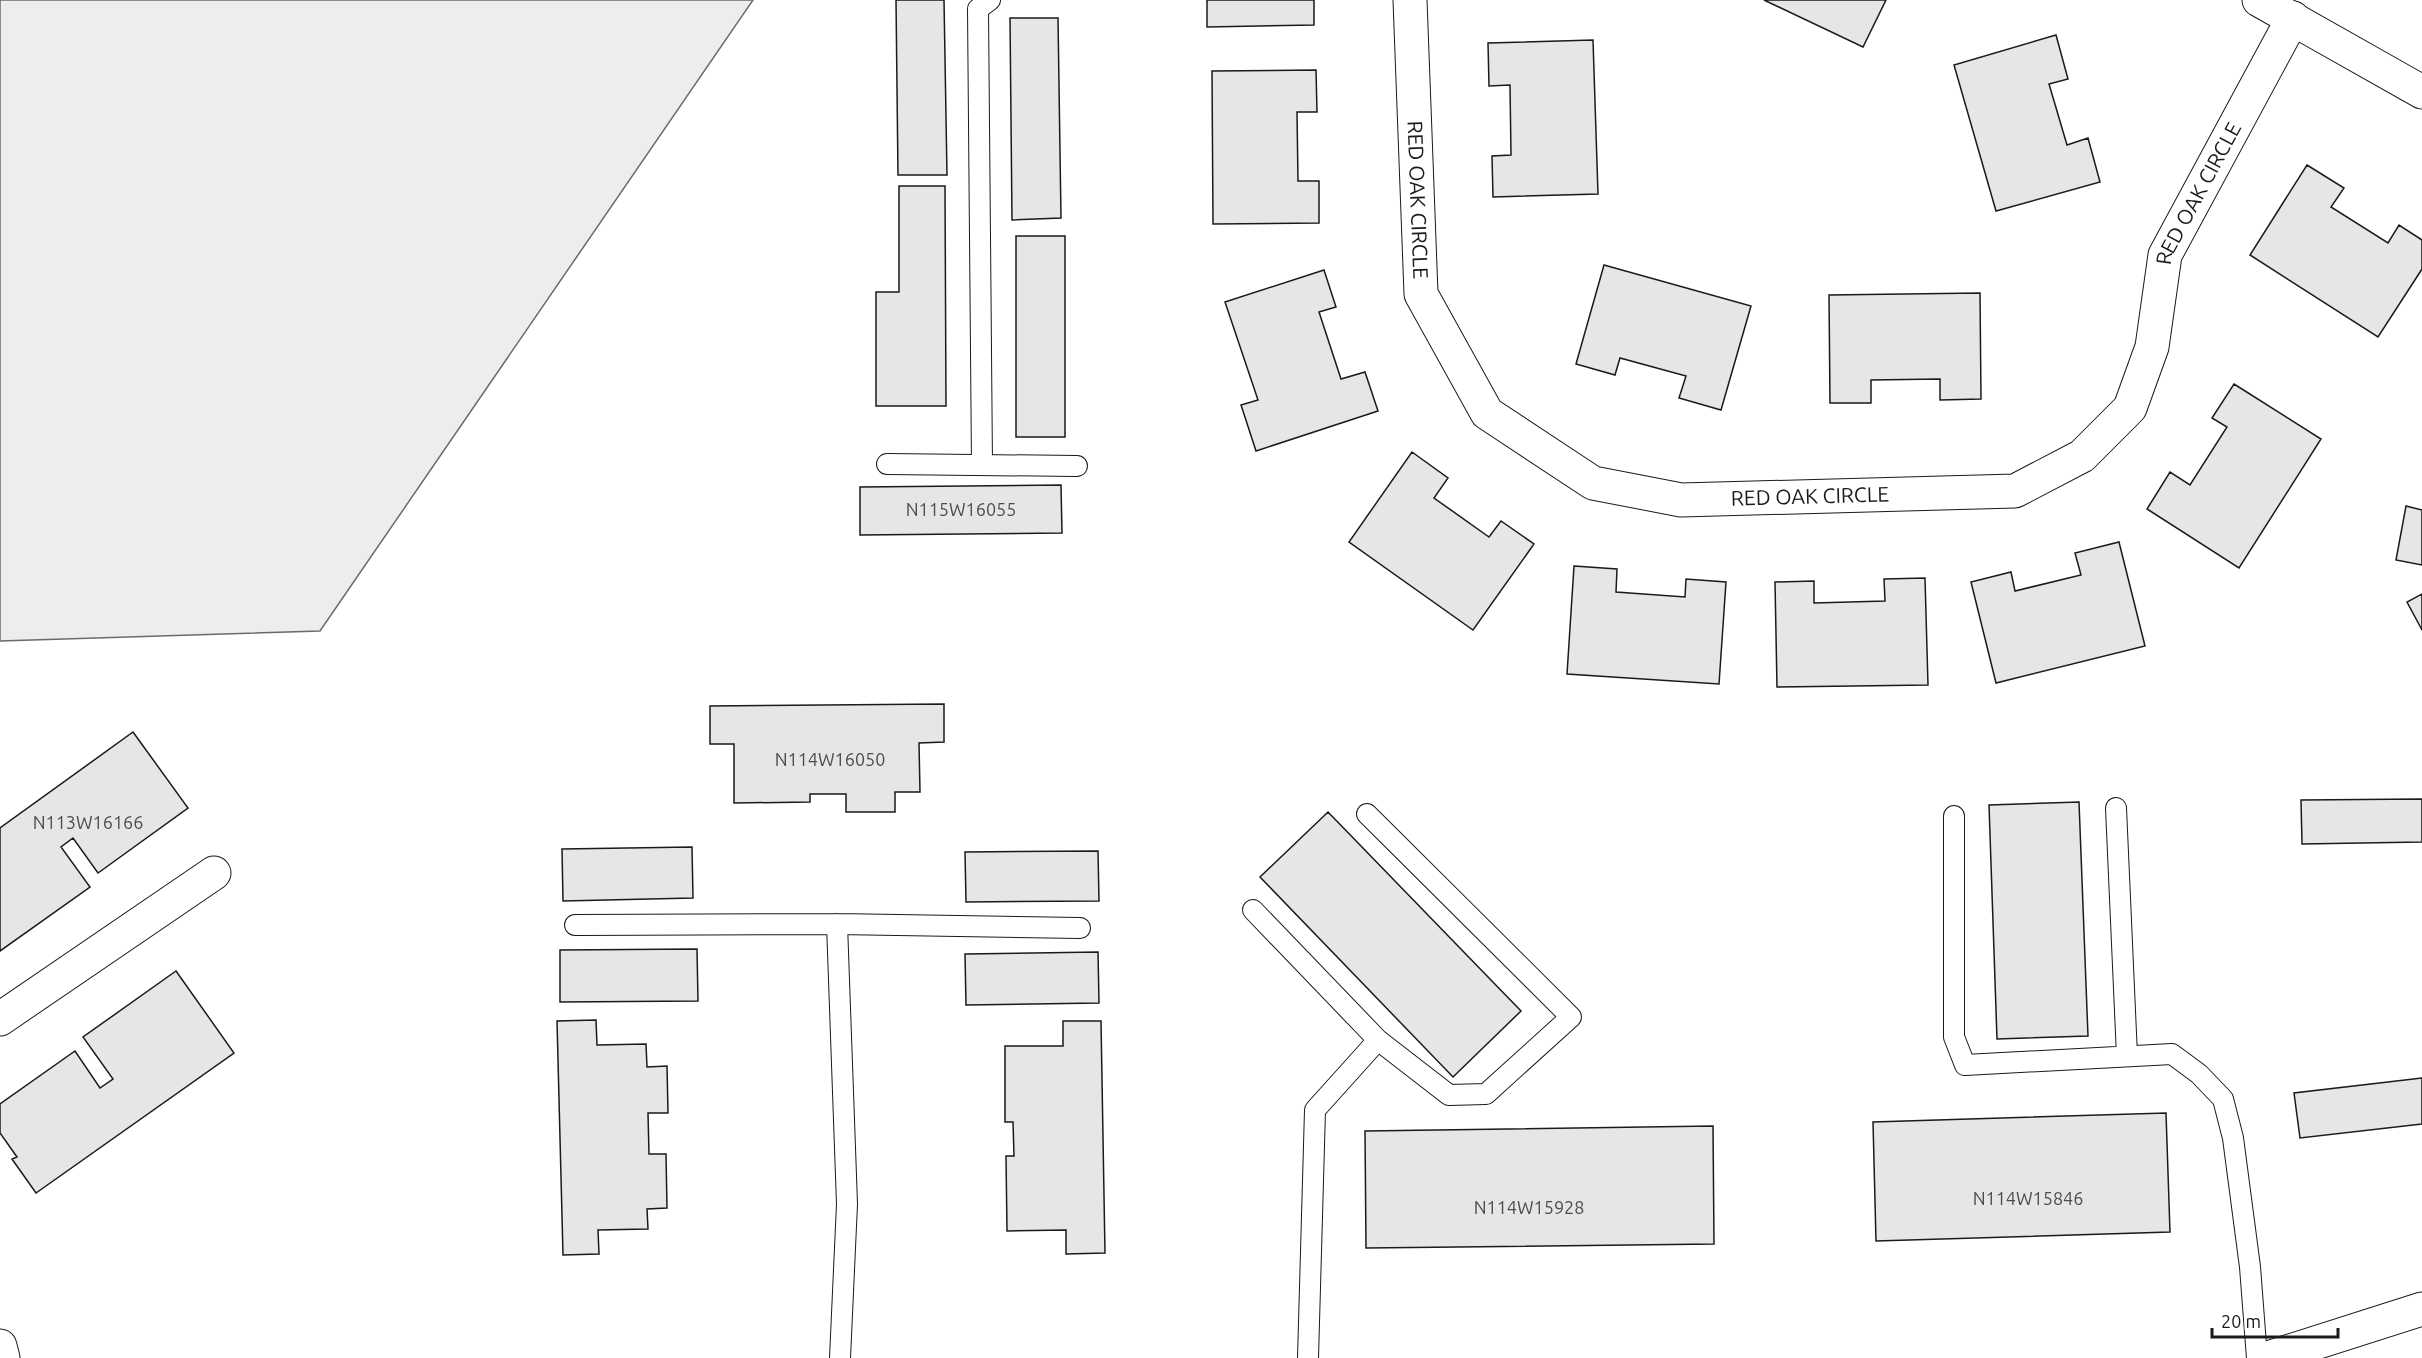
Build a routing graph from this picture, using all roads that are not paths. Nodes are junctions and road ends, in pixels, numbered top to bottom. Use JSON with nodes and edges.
{"nodes":[{"id":1,"x":990,"y":0,"type":"edge"},
{"id":2,"x":1410,"y":0,"type":"edge"},
{"id":3,"x":2259,"y":0,"type":"edge"},
{"id":4,"x":2293,"y":18,"type":"junction"},
{"id":5,"x":2422,"y":92,"type":"edge"},
{"id":6,"x":887,"y":464,"type":"dead end"},
{"id":7,"x":982,"y":465,"type":"junction"},
{"id":8,"x":1077,"y":466,"type":"dead end"},
{"id":9,"x":2116,"y":808,"type":"dead end"},
{"id":10,"x":1367,"y":814,"type":"dead end"},
{"id":11,"x":1954,"y":816,"type":"dead end"},
{"id":12,"x":214,"y":873,"type":"dead end"},
{"id":13,"x":1253,"y":910,"type":"dead end"},
{"id":14,"x":837,"y":924,"type":"junction"},
{"id":15,"x":575,"y":925,"type":"dead end"},
{"id":16,"x":1080,"y":928,"type":"dead end"},
{"id":17,"x":0,"y":1019,"type":"edge"},
{"id":18,"x":1378,"y":1040,"type":"junction"},
{"id":19,"x":2127,"y":1056,"type":"junction"},
{"id":20,"x":2422,"y":1308,"type":"edge"},
{"id":21,"x":0,"y":1346,"type":"edge"},
{"id":22,"x":3,"y":1358,"type":"edge"},
{"id":23,"x":840,"y":1358,"type":"edge"},
{"id":24,"x":1308,"y":1358,"type":"edge"},
{"id":25,"x":2257,"y":1358,"type":"edge"},
{"id":26,"x":2268,"y":1358,"type":"edge"}],
"edges":[{"from":1,"to":7,"type":"lane"},
{"from":2,"to":4,"type":"street","name":"RED OAK CIRCLE"},
{"from":3,"to":4,"type":"street"},
{"from":4,"to":5,"type":"street"},
{"from":6,"to":7,"type":"lane"},
{"from":7,"to":8,"type":"lane"},
{"from":9,"to":19,"type":"lane"},
{"from":10,"to":18,"type":"lane"},
{"from":11,"to":19,"type":"lane"},
{"from":12,"to":17,"type":"street"},
{"from":13,"to":18,"type":"lane"},
{"from":14,"to":15,"type":"lane"},
{"from":14,"to":16,"type":"lane"},
{"from":14,"to":23,"type":"lane"},
{"from":18,"to":24,"type":"lane"},
{"from":19,"to":25,"type":"lane"},
{"from":20,"to":26,"type":"street"},
{"from":21,"to":22,"type":"street"}]}
